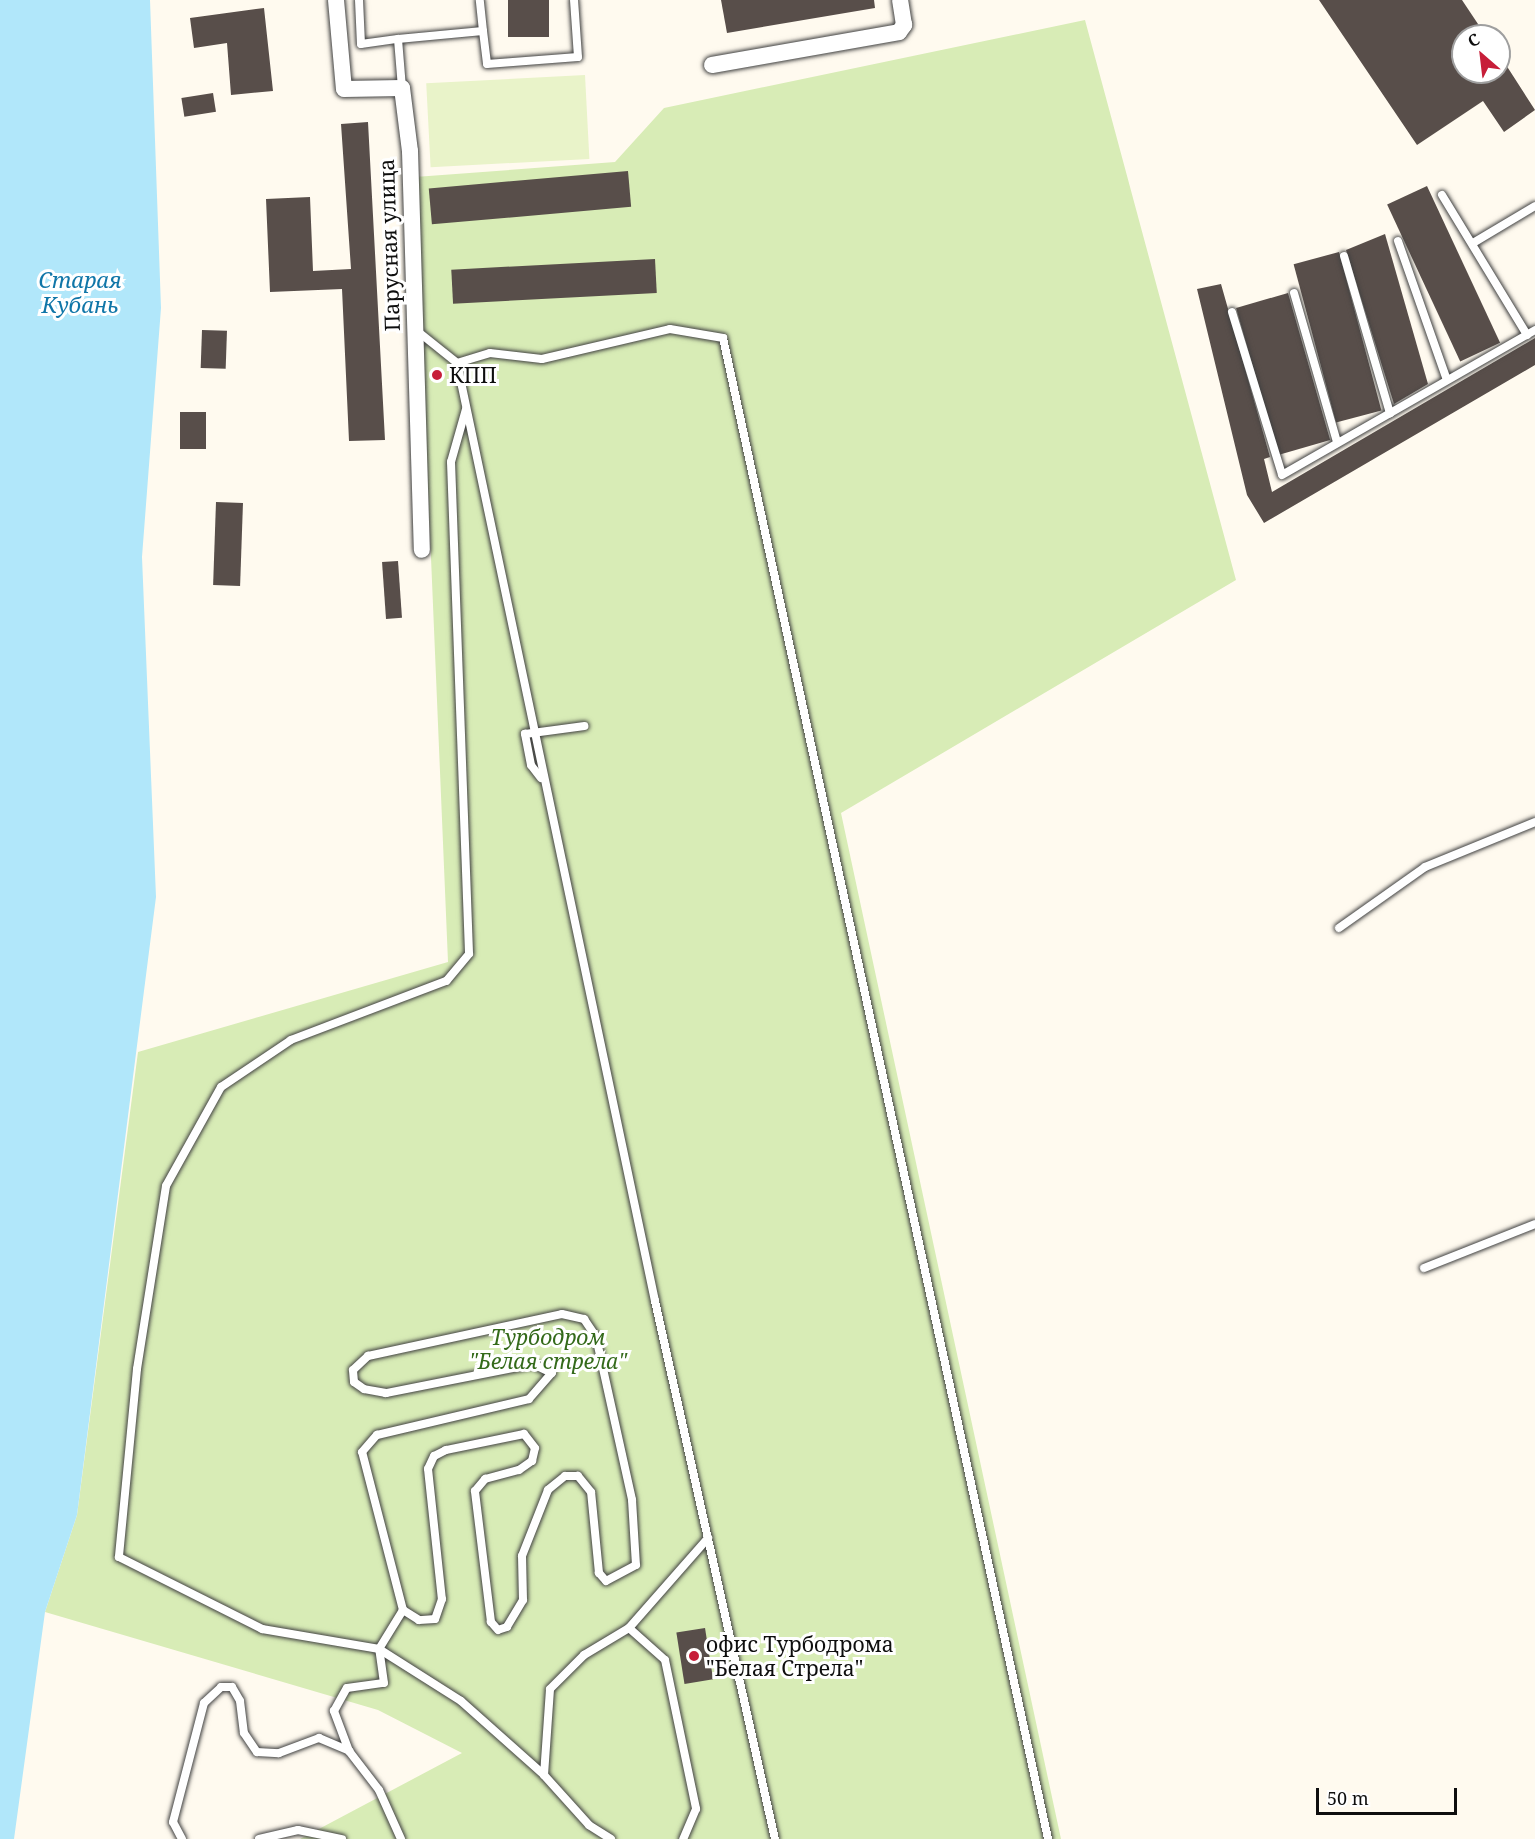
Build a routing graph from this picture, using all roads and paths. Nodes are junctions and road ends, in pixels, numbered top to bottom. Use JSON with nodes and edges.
{"nodes":[{"id":1,"x":336,"y":0,"type":"edge"},
{"id":2,"x":359,"y":0,"type":"edge"},
{"id":3,"x":480,"y":0,"type":"edge"},
{"id":4,"x":574,"y":0,"type":"edge"},
{"id":5,"x":900,"y":0,"type":"edge"},
{"id":6,"x":483,"y":31,"type":"junction"},
{"id":7,"x":398,"y":39,"type":"junction"},
{"id":8,"x":712,"y":65,"type":"dead end"},
{"id":9,"x":402,"y":88,"type":"junction"},
{"id":10,"x":1442,"y":195,"type":"dead end"},
{"id":11,"x":1533,"y":211,"type":"edge"},
{"id":12,"x":1398,"y":241,"type":"dead end"},
{"id":13,"x":1473,"y":243,"type":"junction"},
{"id":14,"x":1344,"y":256,"type":"dead end"},
{"id":15,"x":1294,"y":293,"type":"dead end"},
{"id":16,"x":1232,"y":312,"type":"dead end"},
{"id":17,"x":414,"y":328,"type":"junction"},
{"id":18,"x":1531,"y":332,"type":"edge"},
{"id":19,"x":457,"y":363,"type":"junction"},
{"id":20,"x":1447,"y":380,"type":"junction"},
{"id":21,"x":466,"y":409,"type":"junction"},
{"id":22,"x":1390,"y":413,"type":"junction"},
{"id":23,"x":1337,"y":442,"type":"junction"},
{"id":24,"x":422,"y":550,"type":"dead end"},
{"id":25,"x":584,"y":726,"type":"dead end"},
{"id":26,"x":534,"y":733,"type":"junction"},
{"id":27,"x":1535,"y":822,"type":"edge"},
{"id":28,"x":1339,"y":928,"type":"dead end"},
{"id":29,"x":1535,"y":1224,"type":"edge"},
{"id":30,"x":1424,"y":1268,"type":"dead end"},
{"id":31,"x":708,"y":1538,"type":"junction"},
{"id":32,"x":403,"y":1611,"type":"junction"},
{"id":33,"x":629,"y":1628,"type":"junction"},
{"id":34,"x":379,"y":1650,"type":"junction"},
{"id":35,"x":349,"y":1752,"type":"junction"},
{"id":36,"x":544,"y":1775,"type":"junction"},
{"id":37,"x":182,"y":1839,"type":"edge"},
{"id":38,"x":259,"y":1839,"type":"edge"},
{"id":39,"x":342,"y":1839,"type":"edge"},
{"id":40,"x":400,"y":1839,"type":"edge"},
{"id":41,"x":611,"y":1839,"type":"edge"},
{"id":42,"x":683,"y":1839,"type":"edge"},
{"id":43,"x":775,"y":1839,"type":"edge"},
{"id":44,"x":1048,"y":1839,"type":"edge"}],
"edges":[{"from":1,"to":9,"type":"street"},
{"from":2,"to":7,"type":"lane"},
{"from":3,"to":6,"type":"lane"},
{"from":4,"to":6,"type":"lane"},
{"from":5,"to":8,"type":"street"},
{"from":6,"to":7,"type":"lane"},
{"from":7,"to":9,"type":"lane"},
{"from":9,"to":17,"type":"street","name":"Парусная улица"},
{"from":10,"to":13,"type":"lane"},
{"from":11,"to":13,"type":"lane"},
{"from":12,"to":20,"type":"lane"},
{"from":13,"to":18,"type":"lane"},
{"from":14,"to":22,"type":"lane"},
{"from":15,"to":23,"type":"lane"},
{"from":16,"to":23,"type":"lane"},
{"from":17,"to":19,"type":"lane"},
{"from":17,"to":24,"type":"street","name":"Парусная улица"},
{"from":18,"to":20,"type":"lane"},
{"from":19,"to":21,"type":"lane"},
{"from":19,"to":44,"type":"lane"},
{"from":20,"to":22,"type":"lane"},
{"from":21,"to":26,"type":"lane"},
{"from":21,"to":34,"type":"lane"},
{"from":22,"to":23,"type":"lane"},
{"from":25,"to":26,"type":"lane"},
{"from":26,"to":31,"type":"lane"},
{"from":27,"to":28,"type":"lane"},
{"from":29,"to":30,"type":"lane"},
{"from":31,"to":33,"type":"lane"},
{"from":31,"to":43,"type":"lane"},
{"from":32,"to":32,"type":"lane"},
{"from":32,"to":34,"type":"lane"},
{"from":33,"to":36,"type":"lane"},
{"from":33,"to":42,"type":"lane"},
{"from":34,"to":35,"type":"lane"},
{"from":34,"to":36,"type":"lane"},
{"from":35,"to":37,"type":"lane"},
{"from":35,"to":40,"type":"lane"},
{"from":36,"to":41,"type":"lane"},
{"from":38,"to":39,"type":"lane"}]}
